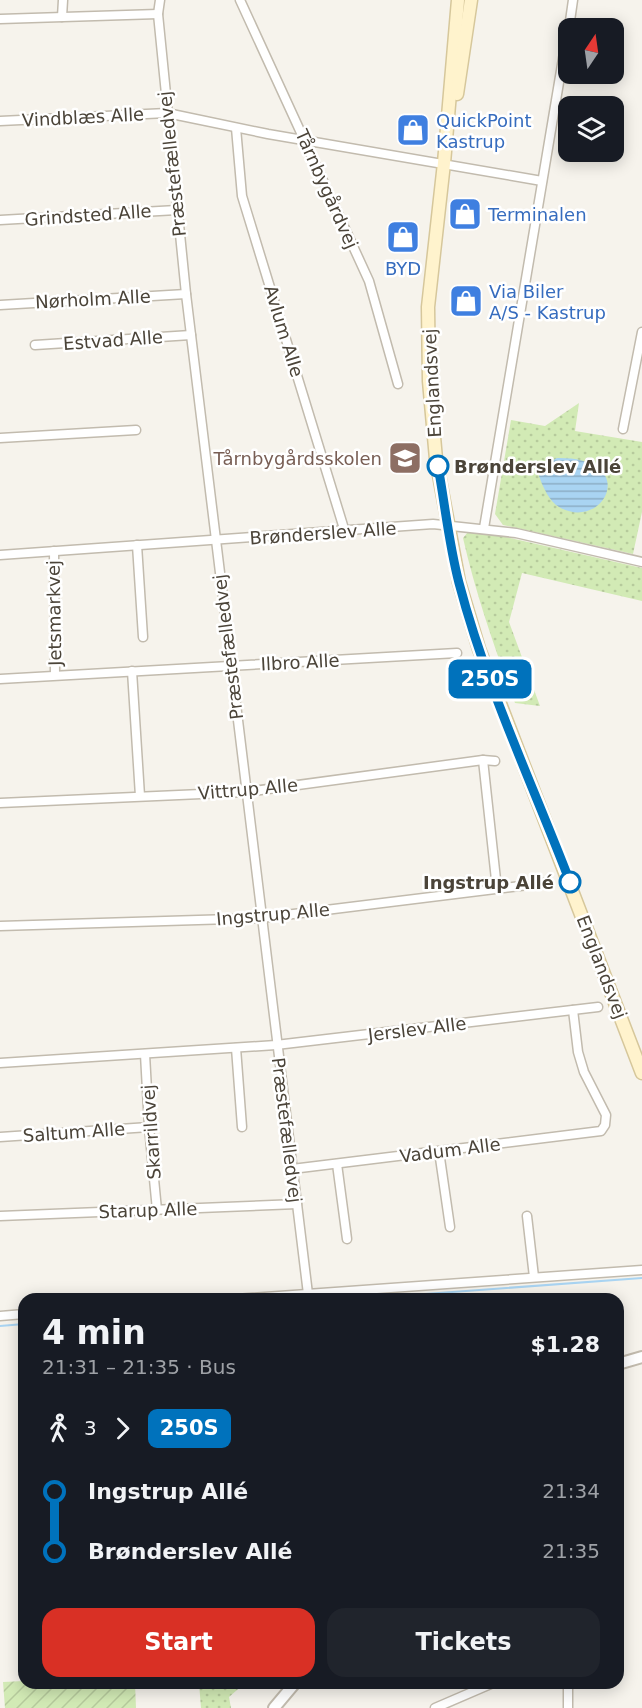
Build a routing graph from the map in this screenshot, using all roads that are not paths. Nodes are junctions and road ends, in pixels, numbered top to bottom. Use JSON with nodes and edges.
{"nodes":[{"id":1,"x":63,"y":0,"type":"edge"},
{"id":2,"x":160,"y":0,"type":"edge"},
{"id":3,"x":240,"y":0,"type":"edge"},
{"id":4,"x":458,"y":0,"type":"edge"},
{"id":5,"x":471,"y":0,"type":"edge"},
{"id":6,"x":573,"y":0,"type":"edge"},
{"id":7,"x":158,"y":14,"type":"junction"},
{"id":8,"x":62,"y":17,"type":"junction"},
{"id":9,"x":571,"y":18,"type":"edge"},
{"id":10,"x":0,"y":19,"type":"edge"},
{"id":11,"x":559,"y":84,"type":"edge"},
{"id":12,"x":166,"y":113,"type":"junction"},
{"id":13,"x":0,"y":121,"type":"edge"},
{"id":14,"x":236,"y":128,"type":"junction"},
{"id":15,"x":306,"y":141,"type":"junction"},
{"id":16,"x":444,"y":163,"type":"junction"},
{"id":17,"x":542,"y":181,"type":"junction"},
{"id":18,"x":177,"y":210,"type":"junction"},
{"id":19,"x":0,"y":220,"type":"edge"},
{"id":20,"x":186,"y":294,"type":"junction"},
{"id":21,"x":0,"y":304,"type":"edge"},
{"id":22,"x":642,"y":332,"type":"edge"},
{"id":23,"x":191,"y":335,"type":"junction"},
{"id":24,"x":35,"y":345,"type":"dead end"},
{"id":25,"x":398,"y":384,"type":"dead end"},
{"id":26,"x":623,"y":429,"type":"dead end"},
{"id":27,"x":136,"y":430,"type":"dead end"},
{"id":28,"x":0,"y":438,"type":"edge"},
{"id":29,"x":448,"y":525,"type":"junction"},
{"id":30,"x":484,"y":528,"type":"junction"},
{"id":31,"x":345,"y":532,"type":"junction"},
{"id":32,"x":215,"y":540,"type":"junction"},
{"id":33,"x":137,"y":545,"type":"junction"},
{"id":34,"x":54,"y":551,"type":"junction"},
{"id":35,"x":0,"y":555,"type":"edge"},
{"id":36,"x":642,"y":562,"type":"edge"},
{"id":37,"x":142,"y":637,"type":"dead end"},
{"id":38,"x":457,"y":653,"type":"dead end"},
{"id":39,"x":231,"y":666,"type":"junction"},
{"id":40,"x":132,"y":671,"type":"junction"},
{"id":41,"x":55,"y":675,"type":"junction"},
{"id":42,"x":0,"y":680,"type":"edge"},
{"id":43,"x":483,"y":760,"type":"junction"},
{"id":44,"x":495,"y":760,"type":"dead end"},
{"id":45,"x":246,"y":792,"type":"junction"},
{"id":46,"x":140,"y":796,"type":"junction"},
{"id":47,"x":0,"y":804,"type":"edge"},
{"id":48,"x":544,"y":883,"type":"dead end"},
{"id":49,"x":497,"y":889,"type":"junction"},
{"id":50,"x":261,"y":918,"type":"junction"},
{"id":51,"x":0,"y":926,"type":"edge"},
{"id":52,"x":598,"y":1007,"type":"dead end"},
{"id":53,"x":573,"y":1010,"type":"junction"},
{"id":54,"x":276,"y":1045,"type":"junction"},
{"id":55,"x":236,"y":1048,"type":"junction"},
{"id":56,"x":145,"y":1054,"type":"junction"},
{"id":57,"x":0,"y":1064,"type":"edge"},
{"id":58,"x":642,"y":1073,"type":"edge"},
{"id":59,"x":149,"y":1126,"type":"junction"},
{"id":60,"x":242,"y":1127,"type":"dead end"},
{"id":61,"x":0,"y":1137,"type":"edge"},
{"id":62,"x":440,"y":1151,"type":"junction"},
{"id":63,"x":338,"y":1164,"type":"junction"},
{"id":64,"x":292,"y":1169,"type":"junction"},
{"id":65,"x":297,"y":1204,"type":"junction"},
{"id":66,"x":157,"y":1210,"type":"junction"},
{"id":67,"x":0,"y":1216,"type":"edge"},
{"id":68,"x":527,"y":1216,"type":"dead end"},
{"id":69,"x":450,"y":1227,"type":"dead end"},
{"id":70,"x":347,"y":1239,"type":"dead end"},
{"id":71,"x":642,"y":1270,"type":"edge"},
{"id":72,"x":534,"y":1277,"type":"junction"},
{"id":73,"x":308,"y":1293,"type":"edge"},
{"id":74,"x":321,"y":1293,"type":"edge"},
{"id":75,"x":18,"y":1314,"type":"edge"},
{"id":76,"x":0,"y":1316,"type":"edge"},
{"id":77,"x":642,"y":1357,"type":"edge"},
{"id":78,"x":624,"y":1362,"type":"edge"},
{"id":79,"x":290,"y":1689,"type":"edge"},
{"id":80,"x":479,"y":1689,"type":"edge"},
{"id":81,"x":568,"y":1689,"type":"edge"},
{"id":82,"x":274,"y":1708,"type":"edge"},
{"id":83,"x":435,"y":1708,"type":"edge"},
{"id":84,"x":568,"y":1708,"type":"edge"}],
"edges":[{"from":1,"to":8,"type":"street"},
{"from":2,"to":7,"type":"street","name":"Præstefælledvej"},
{"from":3,"to":15,"type":"street","name":"Tårnbygårdvej"},
{"from":4,"to":16,"type":"main road","name":"Englandsvej"},
{"from":5,"to":16,"type":"main road","name":"Englandsvej"},
{"from":6,"to":9,"type":"street"},
{"from":7,"to":8,"type":"street"},
{"from":7,"to":12,"type":"street","name":"Præstefælledvej"},
{"from":8,"to":10,"type":"street"},
{"from":11,"to":17,"type":"street"},
{"from":12,"to":13,"type":"street","name":"Vindblæs Alle"},
{"from":12,"to":14,"type":"street","name":"Vindblæs Alle"},
{"from":12,"to":18,"type":"street","name":"Præstefælledvej"},
{"from":14,"to":15,"type":"street","name":"Vindblæs Alle"},
{"from":14,"to":31,"type":"street","name":"Avlum Alle"},
{"from":15,"to":16,"type":"street","name":"Vindblæs Alle"},
{"from":15,"to":25,"type":"street","name":"Tårnbygårdvej"},
{"from":16,"to":17,"type":"street","name":"Vindblæs Alle"},
{"from":16,"to":29,"type":"main road","name":"Englandsvej"},
{"from":17,"to":30,"type":"street"},
{"from":18,"to":19,"type":"street","name":"Grindsted Alle"},
{"from":18,"to":20,"type":"street","name":"Præstefælledvej"},
{"from":20,"to":21,"type":"street","name":"Nørholm Alle"},
{"from":20,"to":23,"type":"street","name":"Præstefælledvej"},
{"from":22,"to":26,"type":"street"},
{"from":23,"to":24,"type":"street","name":"Estvad Alle"},
{"from":23,"to":32,"type":"street","name":"Præstefælledvej"},
{"from":27,"to":28,"type":"street"},
{"from":29,"to":30,"type":"street","name":"Brønderslev Alle"},
{"from":29,"to":31,"type":"street","name":"Brønderslev Alle"},
{"from":29,"to":58,"type":"main road","name":"Englandsvej"},
{"from":30,"to":36,"type":"street","name":"Brønderslev Alle"},
{"from":31,"to":32,"type":"street","name":"Brønderslev Alle"},
{"from":32,"to":33,"type":"street","name":"Brønderslev Alle"},
{"from":32,"to":39,"type":"street","name":"Præstefælledvej"},
{"from":33,"to":34,"type":"street","name":"Brønderslev Alle"},
{"from":33,"to":37,"type":"street"},
{"from":34,"to":35,"type":"street","name":"Brønderslev Alle"},
{"from":34,"to":41,"type":"street","name":"Jetsmarkvej"},
{"from":38,"to":39,"type":"street","name":"Ilbro Alle"},
{"from":39,"to":40,"type":"street","name":"Ilbro Alle"},
{"from":39,"to":45,"type":"street","name":"Præstefælledvej"},
{"from":40,"to":41,"type":"street","name":"Ilbro Alle"},
{"from":40,"to":46,"type":"street"},
{"from":41,"to":42,"type":"street","name":"Ilbro Alle"},
{"from":43,"to":44,"type":"street","name":"Vittrup Alle"},
{"from":43,"to":45,"type":"street","name":"Vittrup Alle"},
{"from":43,"to":49,"type":"street"},
{"from":45,"to":46,"type":"street","name":"Vittrup Alle"},
{"from":45,"to":50,"type":"street","name":"Præstefælledvej"},
{"from":46,"to":47,"type":"street","name":"Vittrup Alle"},
{"from":48,"to":49,"type":"street","name":"Ingstrup Alle"},
{"from":49,"to":50,"type":"street","name":"Ingstrup Alle"},
{"from":50,"to":51,"type":"street","name":"Ingstrup Alle"},
{"from":50,"to":54,"type":"street","name":"Præstefælledvej"},
{"from":52,"to":53,"type":"street","name":"Jerslev Alle"},
{"from":53,"to":54,"type":"street","name":"Jerslev Alle"},
{"from":53,"to":62,"type":"street","name":"Vadum Alle"},
{"from":54,"to":55,"type":"street","name":"Jerslev Alle"},
{"from":54,"to":64,"type":"street","name":"Præstefælledvej"},
{"from":55,"to":56,"type":"street","name":"Jerslev Alle"},
{"from":55,"to":60,"type":"street"},
{"from":56,"to":57,"type":"street","name":"Jerslev Alle"},
{"from":56,"to":59,"type":"street","name":"Skarrildvej"},
{"from":59,"to":61,"type":"street","name":"Saltum Alle"},
{"from":59,"to":66,"type":"street","name":"Skarrildvej"},
{"from":62,"to":63,"type":"street","name":"Vadum Alle"},
{"from":62,"to":69,"type":"street"},
{"from":63,"to":64,"type":"street","name":"Vadum Alle"},
{"from":63,"to":70,"type":"street"},
{"from":64,"to":65,"type":"street","name":"Præstefælledvej"},
{"from":65,"to":66,"type":"street","name":"Starup Alle"},
{"from":65,"to":73,"type":"street","name":"Præstefælledvej"},
{"from":66,"to":67,"type":"street","name":"Starup Alle"},
{"from":68,"to":72,"type":"street"},
{"from":71,"to":72,"type":"street"},
{"from":72,"to":74,"type":"street"},
{"from":75,"to":76,"type":"street"},
{"from":77,"to":78,"type":"street"},
{"from":79,"to":82,"type":"street"},
{"from":80,"to":83,"type":"street"},
{"from":81,"to":84,"type":"street"}]}
